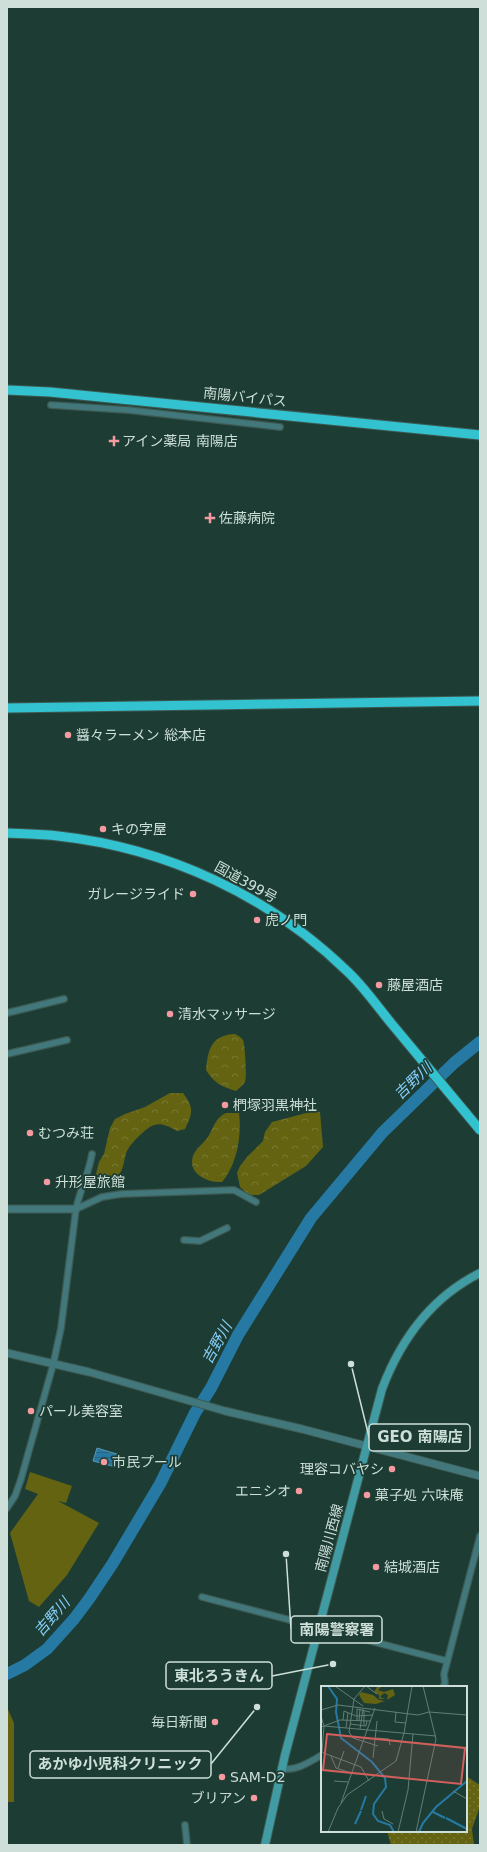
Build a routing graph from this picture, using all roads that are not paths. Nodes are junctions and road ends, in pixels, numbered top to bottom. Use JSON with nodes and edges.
{"nodes":[{"id":1,"x":7,"y":390,"type":"edge"},
{"id":2,"x":52,"y":405,"type":"dead end"},
{"id":3,"x":280,"y":427,"type":"dead end"},
{"id":4,"x":480,"y":435,"type":"edge"},
{"id":5,"x":480,"y":701,"type":"edge"},
{"id":6,"x":7,"y":708,"type":"edge"},
{"id":7,"x":7,"y":833,"type":"edge"},
{"id":8,"x":64,"y":999,"type":"dead end"},
{"id":9,"x":7,"y":1013,"type":"edge"},
{"id":10,"x":67,"y":1040,"type":"dead end"},
{"id":11,"x":7,"y":1054,"type":"edge"},
{"id":12,"x":480,"y":1130,"type":"edge"},
{"id":13,"x":92,"y":1154,"type":"dead end"},
{"id":14,"x":256,"y":1202,"type":"dead end"},
{"id":15,"x":7,"y":1209,"type":"edge"},
{"id":16,"x":76,"y":1209,"type":"junction"},
{"id":17,"x":227,"y":1228,"type":"dead end"},
{"id":18,"x":184,"y":1240,"type":"dead end"},
{"id":19,"x":480,"y":1273,"type":"edge"},
{"id":20,"x":7,"y":1353,"type":"edge"},
{"id":21,"x":54,"y":1365,"type":"junction"},
{"id":22,"x":367,"y":1446,"type":"junction"},
{"id":23,"x":480,"y":1476,"type":"edge"},
{"id":24,"x":7,"y":1508,"type":"edge"},
{"id":25,"x":480,"y":1536,"type":"edge"},
{"id":26,"x":202,"y":1597,"type":"dead end"},
{"id":27,"x":319,"y":1627,"type":"junction"},
{"id":28,"x":447,"y":1660,"type":"junction"},
{"id":29,"x":444,"y":1686,"type":"edge"},
{"id":30,"x":321,"y":1756,"type":"edge"},
{"id":31,"x":281,"y":1768,"type":"junction"},
{"id":32,"x":185,"y":1825,"type":"dead end"},
{"id":33,"x":187,"y":1845,"type":"edge"},
{"id":34,"x":265,"y":1845,"type":"edge"}],
"edges":[{"from":1,"to":4,"type":"highway","name":"南陽バイパス"},
{"from":2,"to":3,"type":"street"},
{"from":5,"to":6,"type":"highway"},
{"from":7,"to":12,"type":"highway","name":"国道399号"},
{"from":8,"to":9,"type":"street"},
{"from":10,"to":11,"type":"street"},
{"from":13,"to":16,"type":"street"},
{"from":14,"to":16,"type":"street"},
{"from":15,"to":16,"type":"street"},
{"from":16,"to":21,"type":"street"},
{"from":17,"to":18,"type":"street"},
{"from":19,"to":22,"type":"main road","name":"南陽川西線"},
{"from":20,"to":21,"type":"street"},
{"from":21,"to":22,"type":"street"},
{"from":21,"to":24,"type":"street"},
{"from":22,"to":23,"type":"street"},
{"from":22,"to":27,"type":"main road","name":"南陽川西線"},
{"from":25,"to":28,"type":"street"},
{"from":26,"to":27,"type":"street"},
{"from":27,"to":28,"type":"street"},
{"from":27,"to":31,"type":"main road","name":"南陽川西線"},
{"from":28,"to":29,"type":"street"},
{"from":30,"to":31,"type":"street"},
{"from":31,"to":34,"type":"main road","name":"南陽川西線"},
{"from":32,"to":33,"type":"street"}]}
